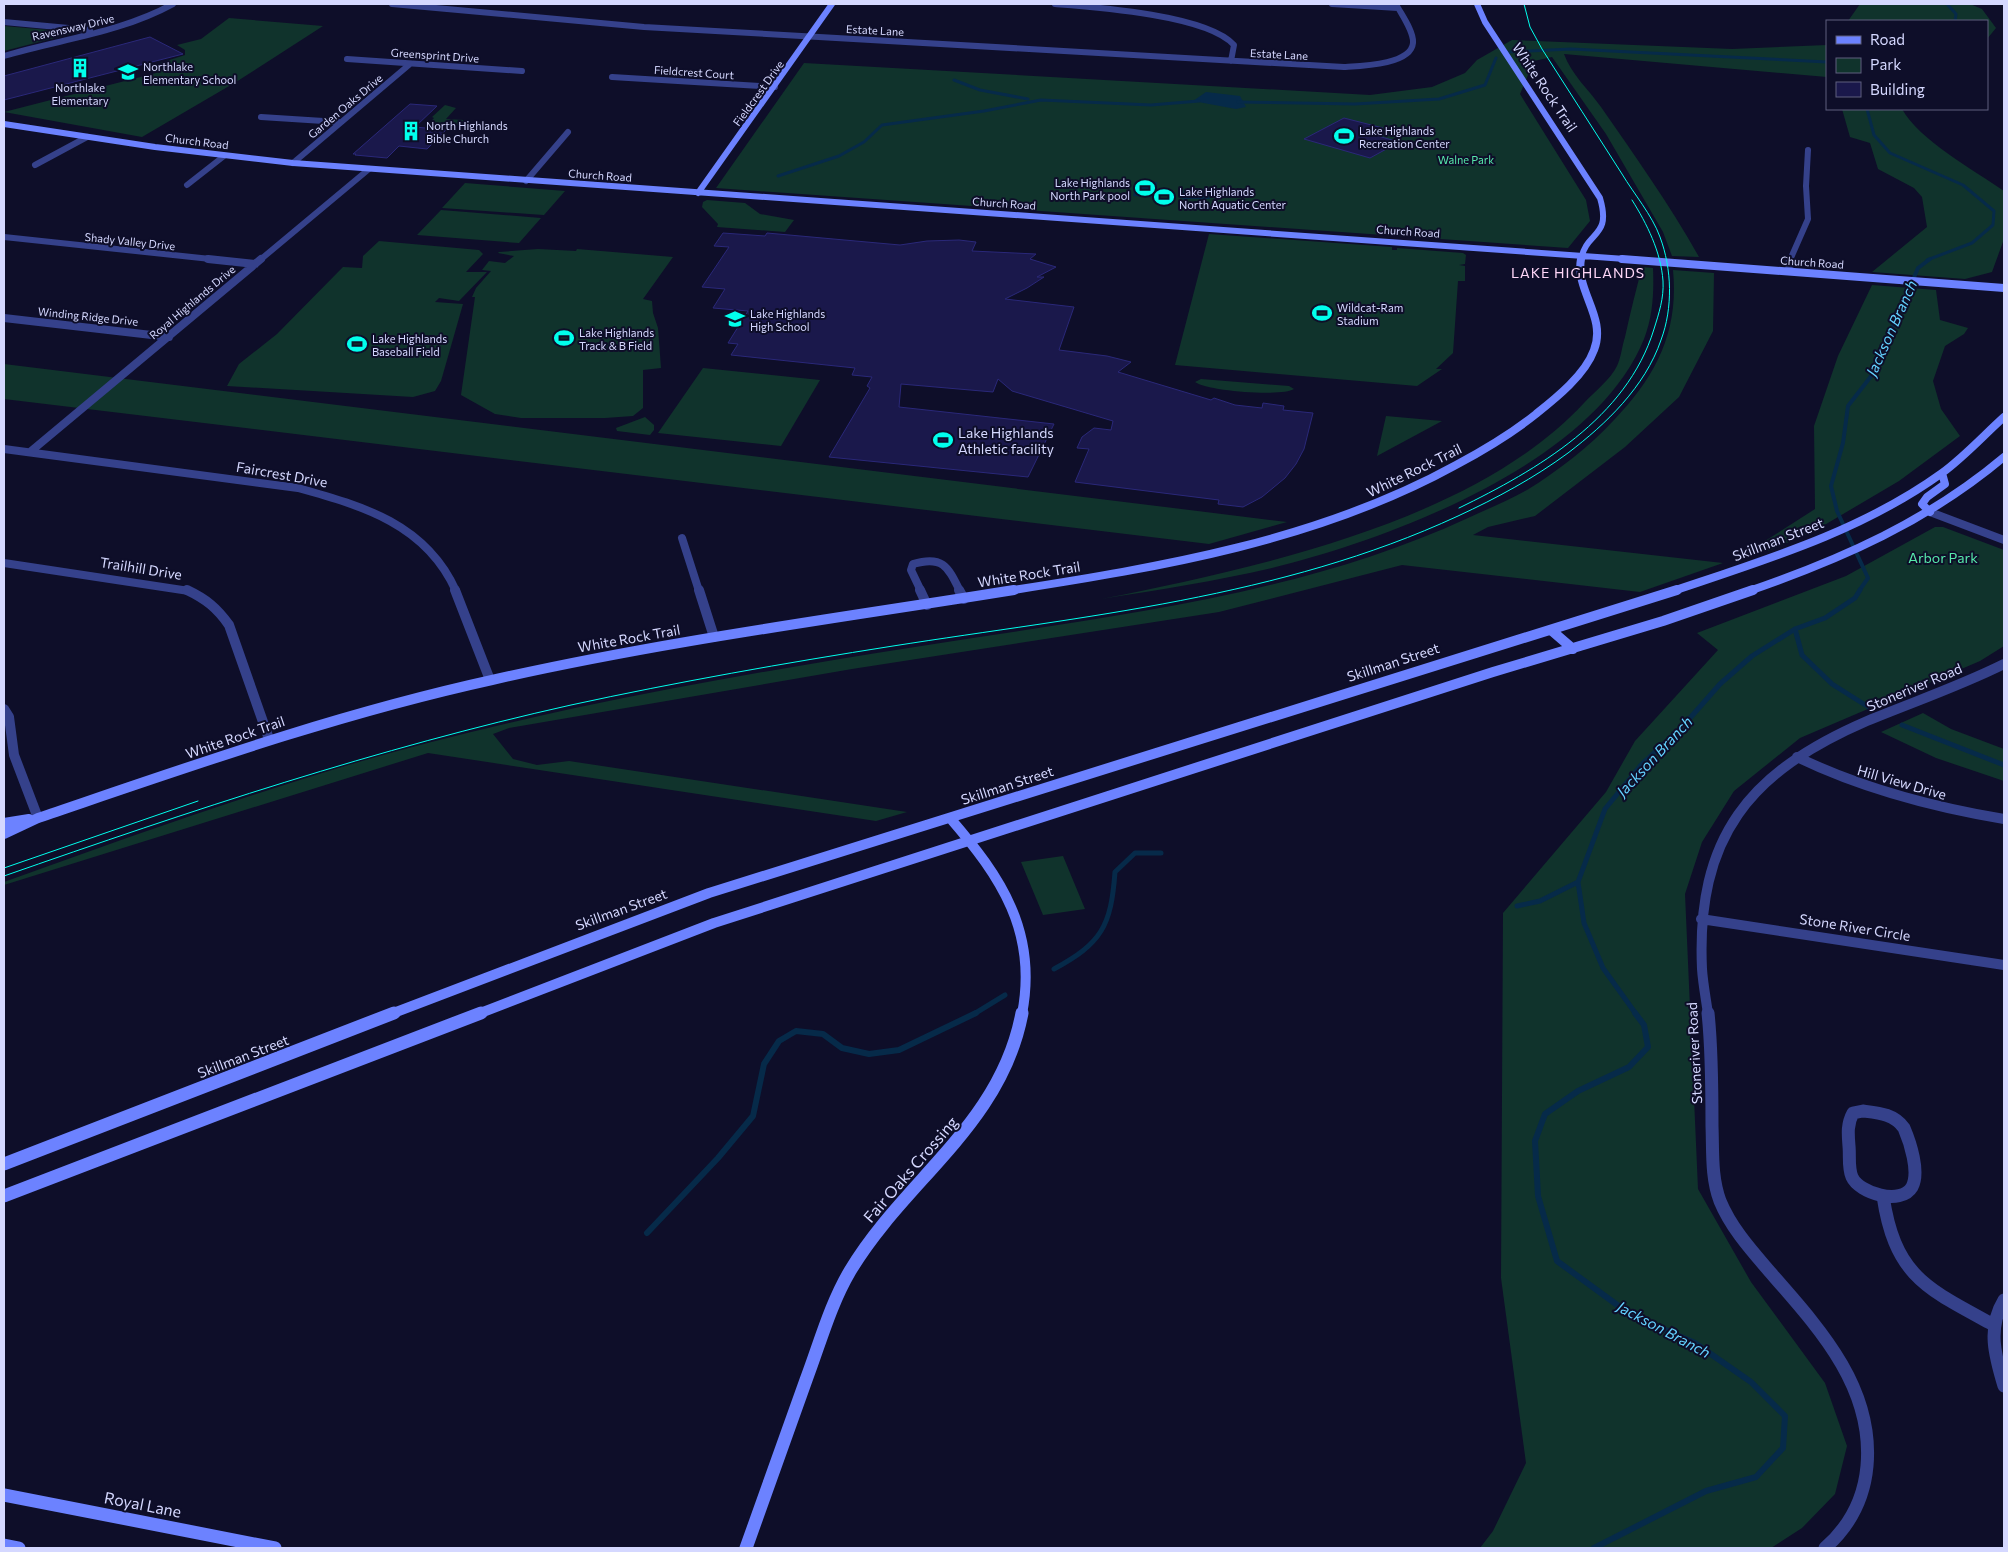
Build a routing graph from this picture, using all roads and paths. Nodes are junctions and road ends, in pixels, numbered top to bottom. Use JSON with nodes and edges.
{"nodes":[{"id":1,"x":173,"y":4,"type":"edge"},
{"id":2,"x":392,"y":4,"type":"edge"},
{"id":3,"x":832,"y":4,"type":"edge"},
{"id":4,"x":1055,"y":4,"type":"edge"},
{"id":5,"x":1332,"y":4,"type":"edge"},
{"id":6,"x":1477,"y":4,"type":"edge"},
{"id":7,"x":1397,"y":6,"type":"edge"},
{"id":8,"x":4,"y":22,"type":"edge"},
{"id":9,"x":101,"y":31,"type":"junction"},
{"id":10,"x":810,"y":37,"type":"junction"},
{"id":11,"x":4,"y":56,"type":"edge"},
{"id":12,"x":347,"y":60,"type":"dead end"},
{"id":13,"x":1231,"y":61,"type":"junction"},
{"id":14,"x":410,"y":64,"type":"junction"},
{"id":15,"x":522,"y":71,"type":"dead end"},
{"id":16,"x":612,"y":77,"type":"dead end"},
{"id":17,"x":775,"y":87,"type":"junction"},
{"id":18,"x":261,"y":117,"type":"dead end"},
{"id":19,"x":339,"y":122,"type":"junction"},
{"id":20,"x":4,"y":124,"type":"edge"},
{"id":21,"x":568,"y":132,"type":"dead end"},
{"id":22,"x":87,"y":137,"type":"junction"},
{"id":23,"x":1808,"y":150,"type":"dead end"},
{"id":24,"x":224,"y":156,"type":"junction"},
{"id":25,"x":293,"y":163,"type":"junction"},
{"id":26,"x":35,"y":164,"type":"dead end"},
{"id":27,"x":369,"y":169,"type":"junction"},
{"id":28,"x":526,"y":181,"type":"junction"},
{"id":29,"x":187,"y":185,"type":"dead end"},
{"id":30,"x":698,"y":193,"type":"junction"},
{"id":31,"x":4,"y":238,"type":"edge"},
{"id":32,"x":1582,"y":256,"type":"junction"},
{"id":33,"x":255,"y":264,"type":"junction"},
{"id":34,"x":1789,"y":271,"type":"junction"},
{"id":35,"x":2004,"y":288,"type":"edge"},
{"id":36,"x":4,"y":318,"type":"edge"},
{"id":37,"x":169,"y":337,"type":"junction"},
{"id":38,"x":2004,"y":417,"type":"edge"},
{"id":39,"x":4,"y":449,"type":"edge"},
{"id":40,"x":30,"y":452,"type":"junction"},
{"id":41,"x":2004,"y":457,"type":"edge"},
{"id":42,"x":1942,"y":473,"type":"junction"},
{"id":43,"x":1930,"y":512,"type":"junction"},
{"id":44,"x":682,"y":538,"type":"dead end"},
{"id":45,"x":2004,"y":540,"type":"edge"},
{"id":46,"x":4,"y":563,"type":"edge"},
{"id":47,"x":964,"y":599,"type":"junction"},
{"id":48,"x":928,"y":605,"type":"junction"},
{"id":49,"x":1551,"y":630,"type":"junction"},
{"id":50,"x":714,"y":637,"type":"junction"},
{"id":51,"x":1573,"y":649,"type":"junction"},
{"id":52,"x":2001,"y":669,"type":"edge"},
{"id":53,"x":490,"y":680,"type":"junction"},
{"id":54,"x":4,"y":709,"type":"edge"},
{"id":55,"x":269,"y":739,"type":"junction"},
{"id":56,"x":1797,"y":757,"type":"junction"},
{"id":57,"x":38,"y":818,"type":"junction"},
{"id":58,"x":950,"y":818,"type":"junction"},
{"id":59,"x":2004,"y":819,"type":"edge"},
{"id":60,"x":4,"y":823,"type":"edge"},
{"id":61,"x":4,"y":834,"type":"edge"},
{"id":62,"x":968,"y":840,"type":"junction"},
{"id":63,"x":1702,"y":919,"type":"junction"},
{"id":64,"x":2004,"y":965,"type":"edge"},
{"id":65,"x":4,"y":1164,"type":"edge"},
{"id":66,"x":4,"y":1196,"type":"edge"},
{"id":67,"x":1884,"y":1196,"type":"junction"},
{"id":68,"x":2004,"y":1300,"type":"edge"},
{"id":69,"x":1992,"y":1324,"type":"junction"},
{"id":70,"x":2004,"y":1386,"type":"edge"},
{"id":71,"x":4,"y":1495,"type":"edge"},
{"id":72,"x":4,"y":1545,"type":"edge"},
{"id":73,"x":259,"y":1547,"type":"edge"},
{"id":74,"x":19,"y":1548,"type":"edge"},
{"id":75,"x":275,"y":1548,"type":"edge"},
{"id":76,"x":746,"y":1548,"type":"edge"},
{"id":77,"x":1826,"y":1548,"type":"edge"}],
"edges":[{"from":1,"to":9,"type":"street","name":"Ravensway Drive"},
{"from":2,"to":10,"type":"street","name":"Estate Lane"},
{"from":3,"to":10,"type":"street","name":"Fieldcrest Drive"},
{"from":4,"to":13,"type":"street"},
{"from":5,"to":7,"type":"street"},
{"from":6,"to":32,"type":"street","name":"White Rock Trail"},
{"from":7,"to":13,"type":"street","name":"Estate Lane"},
{"from":8,"to":9,"type":"street"},
{"from":9,"to":11,"type":"street","name":"Ravensway Drive"},
{"from":10,"to":13,"type":"street","name":"Estate Lane"},
{"from":10,"to":17,"type":"street","name":"Fieldcrest Drive"},
{"from":12,"to":14,"type":"street","name":"Greensprint Drive"},
{"from":14,"to":15,"type":"street","name":"Greensprint Drive"},
{"from":14,"to":19,"type":"street","name":"Garden Oaks Drive"},
{"from":16,"to":17,"type":"street","name":"Fieldcrest Court"},
{"from":17,"to":30,"type":"street","name":"Fieldcrest Drive"},
{"from":18,"to":19,"type":"street"},
{"from":19,"to":25,"type":"street","name":"Garden Oaks Drive"},
{"from":20,"to":22,"type":"street","name":"Church Road"},
{"from":21,"to":28,"type":"street"},
{"from":22,"to":24,"type":"street","name":"Church Road"},
{"from":22,"to":26,"type":"street"},
{"from":23,"to":34,"type":"street"},
{"from":24,"to":25,"type":"street","name":"Church Road"},
{"from":24,"to":29,"type":"street"},
{"from":25,"to":27,"type":"street","name":"Church Road"},
{"from":27,"to":28,"type":"street","name":"Church Road"},
{"from":27,"to":33,"type":"street","name":"Royal Highlands Drive"},
{"from":28,"to":30,"type":"street","name":"Church Road"},
{"from":30,"to":32,"type":"street","name":"Church Road"},
{"from":31,"to":33,"type":"street","name":"Shady Valley Drive"},
{"from":32,"to":34,"type":"street","name":"Church Road"},
{"from":32,"to":47,"type":"street","name":"White Rock Trail"},
{"from":33,"to":37,"type":"street","name":"Royal Highlands Drive"},
{"from":34,"to":35,"type":"street","name":"Church Road"},
{"from":36,"to":37,"type":"street","name":"Winding Ridge Drive"},
{"from":37,"to":40,"type":"street","name":"Royal Highlands Drive"},
{"from":38,"to":42,"type":"street","name":"Skillman Street"},
{"from":39,"to":40,"type":"street","name":"Faircrest Drive"},
{"from":40,"to":53,"type":"street","name":"Faircrest Drive"},
{"from":41,"to":43,"type":"street"},
{"from":42,"to":43,"type":"street"},
{"from":42,"to":49,"type":"street","name":"Skillman Street"},
{"from":43,"to":45,"type":"street"},
{"from":43,"to":51,"type":"street"},
{"from":44,"to":50,"type":"street"},
{"from":46,"to":55,"type":"street","name":"Trailhill Drive"},
{"from":47,"to":48,"type":"street","name":"White Rock Trail"},
{"from":47,"to":48,"type":"street"},
{"from":48,"to":50,"type":"street","name":"White Rock Trail"},
{"from":49,"to":51,"type":"street"},
{"from":49,"to":58,"type":"street","name":"Skillman Street"},
{"from":50,"to":53,"type":"street","name":"White Rock Trail"},
{"from":51,"to":62,"type":"street"},
{"from":52,"to":56,"type":"street","name":"Stoneriver Road"},
{"from":53,"to":55,"type":"street","name":"White Rock Trail"},
{"from":54,"to":57,"type":"street"},
{"from":55,"to":57,"type":"street","name":"White Rock Trail"},
{"from":56,"to":59,"type":"street","name":"Hill View Drive"},
{"from":56,"to":63,"type":"street","name":"Stoneriver Road"},
{"from":57,"to":60,"type":"street","name":"White Rock Trail"},
{"from":57,"to":61,"type":"street","name":"White Rock Trail"},
{"from":58,"to":62,"type":"street","name":"Fair Oaks Crossing"},
{"from":58,"to":65,"type":"street","name":"Skillman Street"},
{"from":62,"to":66,"type":"street"},
{"from":62,"to":76,"type":"street","name":"Fair Oaks Crossing"},
{"from":63,"to":64,"type":"street","name":"Stone River Circle"},
{"from":63,"to":77,"type":"street","name":"Stoneriver Road"},
{"from":67,"to":67,"type":"street"},
{"from":67,"to":69,"type":"street"},
{"from":68,"to":69,"type":"street"},
{"from":69,"to":70,"type":"street"},
{"from":71,"to":73,"type":"street","name":"Royal Lane"},
{"from":72,"to":74,"type":"street"},
{"from":73,"to":75,"type":"street","name":"Royal Lane"}]}
